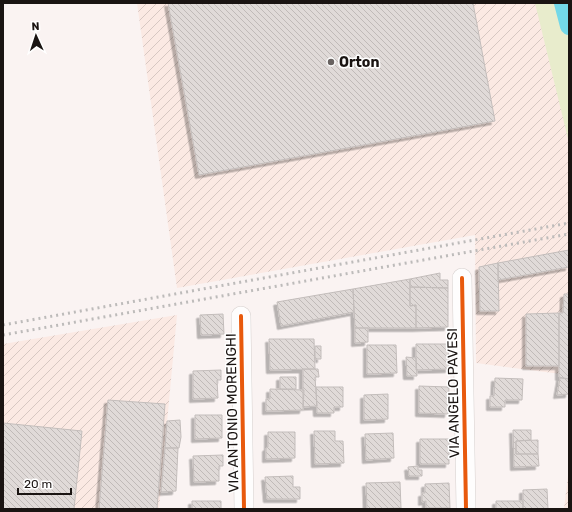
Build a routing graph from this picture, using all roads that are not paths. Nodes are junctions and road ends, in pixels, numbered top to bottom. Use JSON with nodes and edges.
{"nodes":[{"id":1,"x":462,"y":278,"type":"dead end"},
{"id":2,"x":242,"y":316,"type":"dead end"},
{"id":3,"x":244,"y":509,"type":"edge"},
{"id":4,"x":466,"y":509,"type":"edge"}],
"edges":[{"from":1,"to":4,"type":"street","name":"VIA ANGELO PAVESI"},
{"from":2,"to":3,"type":"street","name":"VIA ANTONIO MORENGHI"}]}
